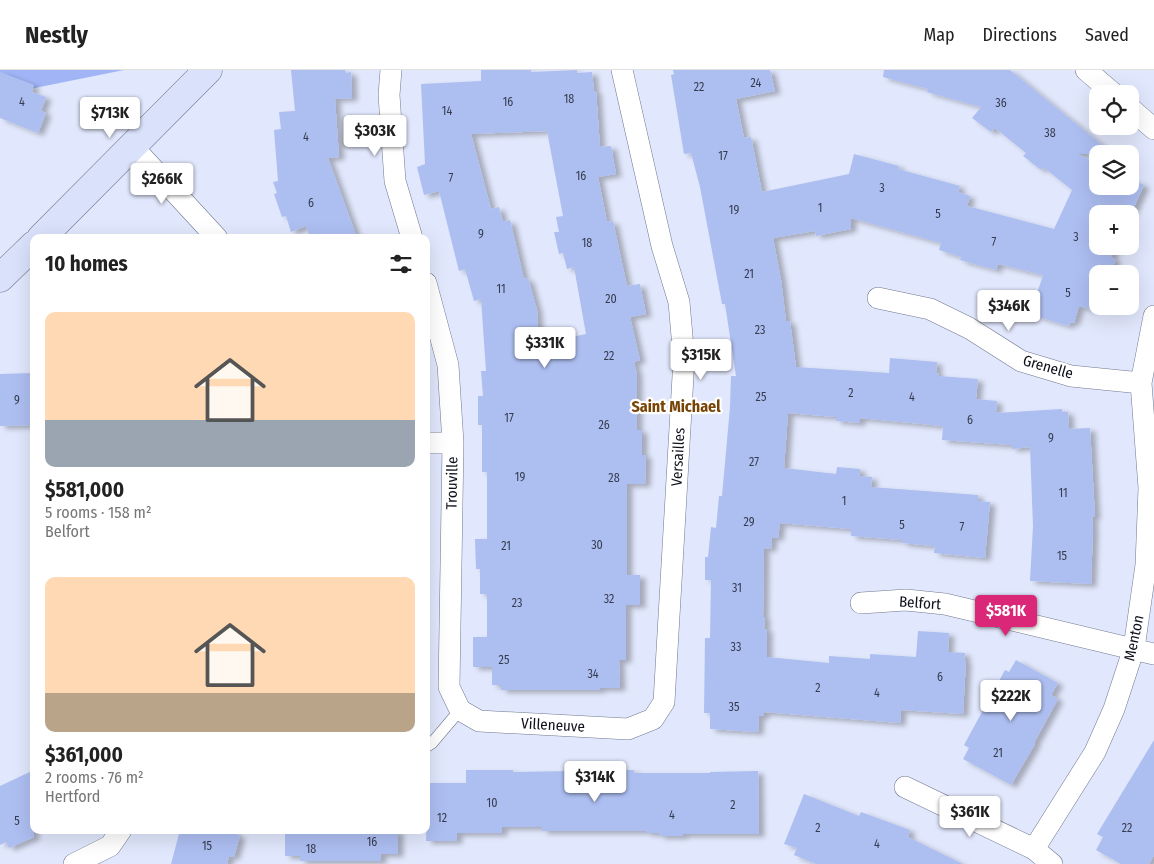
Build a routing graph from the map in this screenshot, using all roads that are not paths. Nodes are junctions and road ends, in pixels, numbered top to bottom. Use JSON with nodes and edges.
{"nodes":[{"id":1,"x":208,"y":70,"type":"edge"},
{"id":2,"x":391,"y":70,"type":"edge"},
{"id":3,"x":622,"y":70,"type":"edge"},
{"id":4,"x":1086,"y":70,"type":"edge"},
{"id":5,"x":1104,"y":85,"type":"edge"},
{"id":6,"x":1139,"y":116,"type":"edge"},
{"id":7,"x":1154,"y":129,"type":"edge"},
{"id":8,"x":133,"y":147,"type":"junction"},
{"id":9,"x":45,"y":234,"type":"edge"},
{"id":10,"x":213,"y":234,"type":"edge"},
{"id":11,"x":411,"y":234,"type":"edge"},
{"id":12,"x":30,"y":249,"type":"edge"},
{"id":13,"x":0,"y":278,"type":"edge"},
{"id":14,"x":430,"y":298,"type":"edge"},
{"id":15,"x":878,"y":298,"type":"dead end"},
{"id":16,"x":1154,"y":316,"type":"edge"},
{"id":17,"x":1141,"y":383,"type":"junction"},
{"id":18,"x":430,"y":443,"type":"edge"},
{"id":19,"x":453,"y":443,"type":"junction"},
{"id":20,"x":861,"y":603,"type":"dead end"},
{"id":21,"x":1144,"y":651,"type":"edge"},
{"id":22,"x":664,"y":702,"type":"joint"},
{"id":23,"x":460,"y":710,"type":"junction"},
{"id":24,"x":430,"y":744,"type":"edge"},
{"id":25,"x":905,"y":787,"type":"dead end"},
{"id":26,"x":118,"y":834,"type":"edge"},
{"id":27,"x":1034,"y":849,"type":"junction"},
{"id":28,"x":74,"y":864,"type":"edge"},
{"id":29,"x":1052,"y":864,"type":"edge"}],
"edges":[{"from":1,"to":8,"type":"street"},
{"from":2,"to":11,"type":"street"},
{"from":3,"to":22,"type":"street","name":"Versailles"},
{"from":4,"to":5,"type":"street"},
{"from":6,"to":7,"type":"street"},
{"from":8,"to":9,"type":"street"},
{"from":8,"to":10,"type":"street"},
{"from":12,"to":13,"type":"street"},
{"from":14,"to":19,"type":"street","name":"Trouville"},
{"from":15,"to":17,"type":"street","name":"Grenelle"},
{"from":16,"to":17,"type":"street","name":"Menton"},
{"from":17,"to":21,"type":"street","name":"Menton"},
{"from":18,"to":19,"type":"street"},
{"from":19,"to":23,"type":"street","name":"Trouville"},
{"from":20,"to":21,"type":"street","name":"Belfort"},
{"from":21,"to":27,"type":"street","name":"Menton"},
{"from":22,"to":23,"type":"street","name":"Villeneuve"},
{"from":23,"to":24,"type":"lane"},
{"from":25,"to":27,"type":"street"},
{"from":26,"to":28,"type":"street"},
{"from":27,"to":29,"type":"street"}]}
